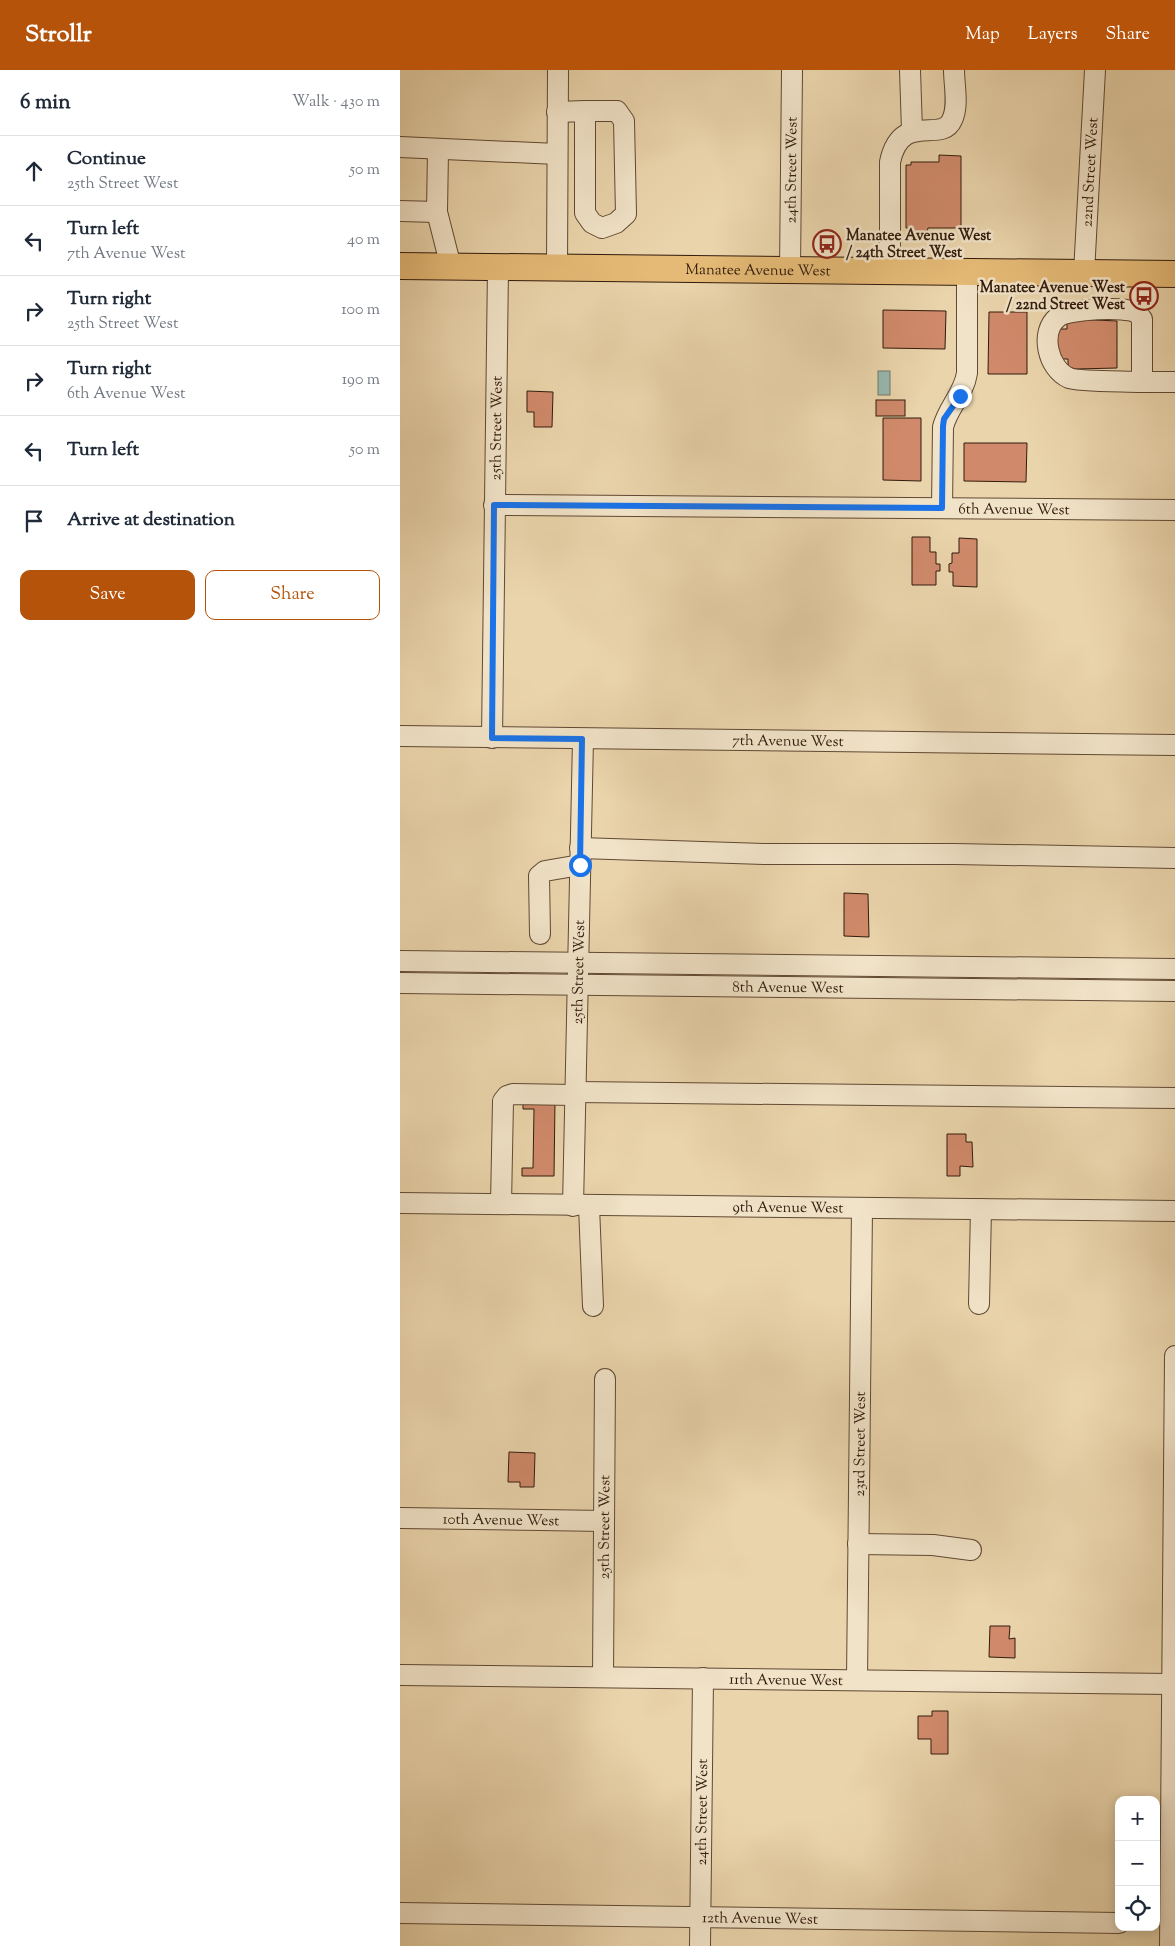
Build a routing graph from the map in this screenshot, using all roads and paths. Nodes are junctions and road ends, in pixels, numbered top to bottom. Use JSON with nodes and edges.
{"nodes":[{"id":1,"x":558,"y":70,"type":"edge"},
{"id":2,"x":792,"y":70,"type":"edge"},
{"id":3,"x":910,"y":70,"type":"edge"},
{"id":4,"x":954,"y":70,"type":"edge"},
{"id":5,"x":1095,"y":70,"type":"edge"},
{"id":6,"x":585,"y":111,"type":"junction"},
{"id":7,"x":558,"y":112,"type":"junction"},
{"id":8,"x":912,"y":131,"type":"junction"},
{"id":9,"x":584,"y":143,"type":"junction"},
{"id":10,"x":400,"y":148,"type":"edge"},
{"id":11,"x":557,"y":149,"type":"junction"},
{"id":12,"x":438,"y":150,"type":"junction"},
{"id":13,"x":400,"y":211,"type":"edge"},
{"id":14,"x":437,"y":212,"type":"junction"},
{"id":15,"x":400,"y":266,"type":"edge"},
{"id":16,"x":451,"y":266,"type":"junction"},
{"id":17,"x":498,"y":267,"type":"junction"},
{"id":18,"x":557,"y":268,"type":"junction"},
{"id":19,"x":790,"y":270,"type":"junction"},
{"id":20,"x":890,"y":271,"type":"junction"},
{"id":21,"x":968,"y":272,"type":"junction"},
{"id":22,"x":1084,"y":273,"type":"junction"},
{"id":23,"x":1175,"y":274,"type":"edge"},
{"id":24,"x":1142,"y":382,"type":"junction"},
{"id":25,"x":1175,"y":382,"type":"edge"},
{"id":26,"x":494,"y":505,"type":"junction"},
{"id":27,"x":942,"y":508,"type":"junction"},
{"id":28,"x":1175,"y":510,"type":"edge"},
{"id":29,"x":400,"y":736,"type":"edge"},
{"id":30,"x":492,"y":738,"type":"junction"},
{"id":31,"x":582,"y":739,"type":"junction"},
{"id":32,"x":1175,"y":745,"type":"edge"},
{"id":33,"x":580,"y":857,"type":"junction"},
{"id":34,"x":1175,"y":858,"type":"edge"},
{"id":35,"x":540,"y":934,"type":"dead end"},
{"id":36,"x":400,"y":961,"type":"edge"},
{"id":37,"x":577,"y":962,"type":"junction"},
{"id":38,"x":1175,"y":969,"type":"edge"},
{"id":39,"x":400,"y":983,"type":"edge"},
{"id":40,"x":577,"y":984,"type":"junction"},
{"id":41,"x":1175,"y":991,"type":"edge"},
{"id":42,"x":575,"y":1093,"type":"junction"},
{"id":43,"x":1175,"y":1098,"type":"edge"},
{"id":44,"x":400,"y":1203,"type":"edge"},
{"id":45,"x":501,"y":1204,"type":"junction"},
{"id":46,"x":581,"y":1206,"type":"junction"},
{"id":47,"x":862,"y":1208,"type":"junction"},
{"id":48,"x":981,"y":1209,"type":"junction"},
{"id":49,"x":1175,"y":1212,"type":"edge"},
{"id":50,"x":979,"y":1304,"type":"dead end"},
{"id":51,"x":593,"y":1306,"type":"dead end"},
{"id":52,"x":1175,"y":1356,"type":"edge"},
{"id":53,"x":605,"y":1380,"type":"dead end"},
{"id":54,"x":400,"y":1518,"type":"edge"},
{"id":55,"x":604,"y":1522,"type":"junction"},
{"id":56,"x":858,"y":1544,"type":"junction"},
{"id":57,"x":971,"y":1550,"type":"dead end"},
{"id":58,"x":400,"y":1675,"type":"edge"},
{"id":59,"x":602,"y":1676,"type":"junction"},
{"id":60,"x":703,"y":1678,"type":"junction"},
{"id":61,"x":857,"y":1680,"type":"junction"},
{"id":62,"x":1172,"y":1684,"type":"junction"},
{"id":63,"x":400,"y":1913,"type":"edge"},
{"id":64,"x":701,"y":1918,"type":"junction"},
{"id":65,"x":1115,"y":1924,"type":"edge"},
{"id":66,"x":1167,"y":1924,"type":"edge"},
{"id":67,"x":700,"y":1946,"type":"edge"},
{"id":68,"x":1170,"y":1946,"type":"edge"}],
"edges":[{"from":1,"to":7,"type":"street"},
{"from":2,"to":19,"type":"street","name":"24th Street West"},
{"from":3,"to":8,"type":"street"},
{"from":4,"to":8,"type":"street"},
{"from":5,"to":22,"type":"street","name":"22nd Street West"},
{"from":6,"to":7,"type":"street"},
{"from":6,"to":9,"type":"street"},
{"from":6,"to":9,"type":"street"},
{"from":7,"to":11,"type":"street"},
{"from":8,"to":20,"type":"street"},
{"from":9,"to":11,"type":"street"},
{"from":10,"to":12,"type":"street"},
{"from":11,"to":12,"type":"street"},
{"from":11,"to":18,"type":"street"},
{"from":12,"to":14,"type":"street"},
{"from":13,"to":14,"type":"street"},
{"from":14,"to":16,"type":"street"},
{"from":15,"to":16,"type":"main road","name":"Manatee Avenue West"},
{"from":16,"to":17,"type":"main road","name":"Manatee Avenue West"},
{"from":17,"to":18,"type":"main road","name":"Manatee Avenue West"},
{"from":17,"to":26,"type":"street","name":"25th Street West"},
{"from":18,"to":19,"type":"main road","name":"Manatee Avenue West"},
{"from":19,"to":20,"type":"main road","name":"Manatee Avenue West"},
{"from":20,"to":21,"type":"main road","name":"Manatee Avenue West"},
{"from":21,"to":22,"type":"main road","name":"Manatee Avenue West"},
{"from":21,"to":27,"type":"street"},
{"from":22,"to":23,"type":"main road","name":"Manatee Avenue West"},
{"from":24,"to":24,"type":"street"},
{"from":24,"to":25,"type":"street"},
{"from":26,"to":27,"type":"street","name":"6th Avenue West"},
{"from":26,"to":30,"type":"street","name":"25th Street West"},
{"from":27,"to":28,"type":"street","name":"6th Avenue West"},
{"from":29,"to":30,"type":"street","name":"7th Avenue West"},
{"from":30,"to":31,"type":"street","name":"7th Avenue West"},
{"from":31,"to":32,"type":"street","name":"7th Avenue West"},
{"from":31,"to":33,"type":"street","name":"25th Street West"},
{"from":33,"to":34,"type":"street"},
{"from":33,"to":35,"type":"street"},
{"from":33,"to":37,"type":"street","name":"25th Street West"},
{"from":36,"to":37,"type":"street","name":"8th Avenue West"},
{"from":37,"to":38,"type":"street","name":"8th Avenue West"},
{"from":37,"to":40,"type":"street","name":"25th Street West"},
{"from":39,"to":40,"type":"street","name":"8th Avenue West"},
{"from":40,"to":41,"type":"street","name":"8th Avenue West"},
{"from":40,"to":42,"type":"street","name":"25th Street West"},
{"from":42,"to":43,"type":"street"},
{"from":42,"to":45,"type":"street"},
{"from":42,"to":46,"type":"street","name":"25th Street West"},
{"from":44,"to":45,"type":"street","name":"9th Avenue West"},
{"from":45,"to":46,"type":"street","name":"9th Avenue West"},
{"from":46,"to":47,"type":"street","name":"9th Avenue West"},
{"from":46,"to":51,"type":"street","name":"25th Street West"},
{"from":47,"to":48,"type":"street","name":"9th Avenue West"},
{"from":47,"to":56,"type":"street","name":"23rd Street West"},
{"from":48,"to":49,"type":"street","name":"9th Avenue West"},
{"from":48,"to":50,"type":"street"},
{"from":52,"to":62,"type":"street"},
{"from":53,"to":55,"type":"street","name":"25th Street West"},
{"from":54,"to":55,"type":"street","name":"10th Avenue West"},
{"from":55,"to":59,"type":"street","name":"25th Street West"},
{"from":56,"to":57,"type":"street"},
{"from":56,"to":61,"type":"street","name":"23rd Street West"},
{"from":58,"to":59,"type":"street","name":"11th Avenue West"},
{"from":59,"to":60,"type":"street","name":"11th Avenue West"},
{"from":60,"to":61,"type":"street","name":"11th Avenue West"},
{"from":60,"to":64,"type":"street","name":"24th Street West"},
{"from":61,"to":62,"type":"street","name":"11th Avenue West"},
{"from":62,"to":66,"type":"street"},
{"from":63,"to":64,"type":"street","name":"12th Avenue West"},
{"from":64,"to":65,"type":"street","name":"12th Avenue West"},
{"from":64,"to":67,"type":"street","name":"24th Street West"},
{"from":66,"to":68,"type":"street"}]}
